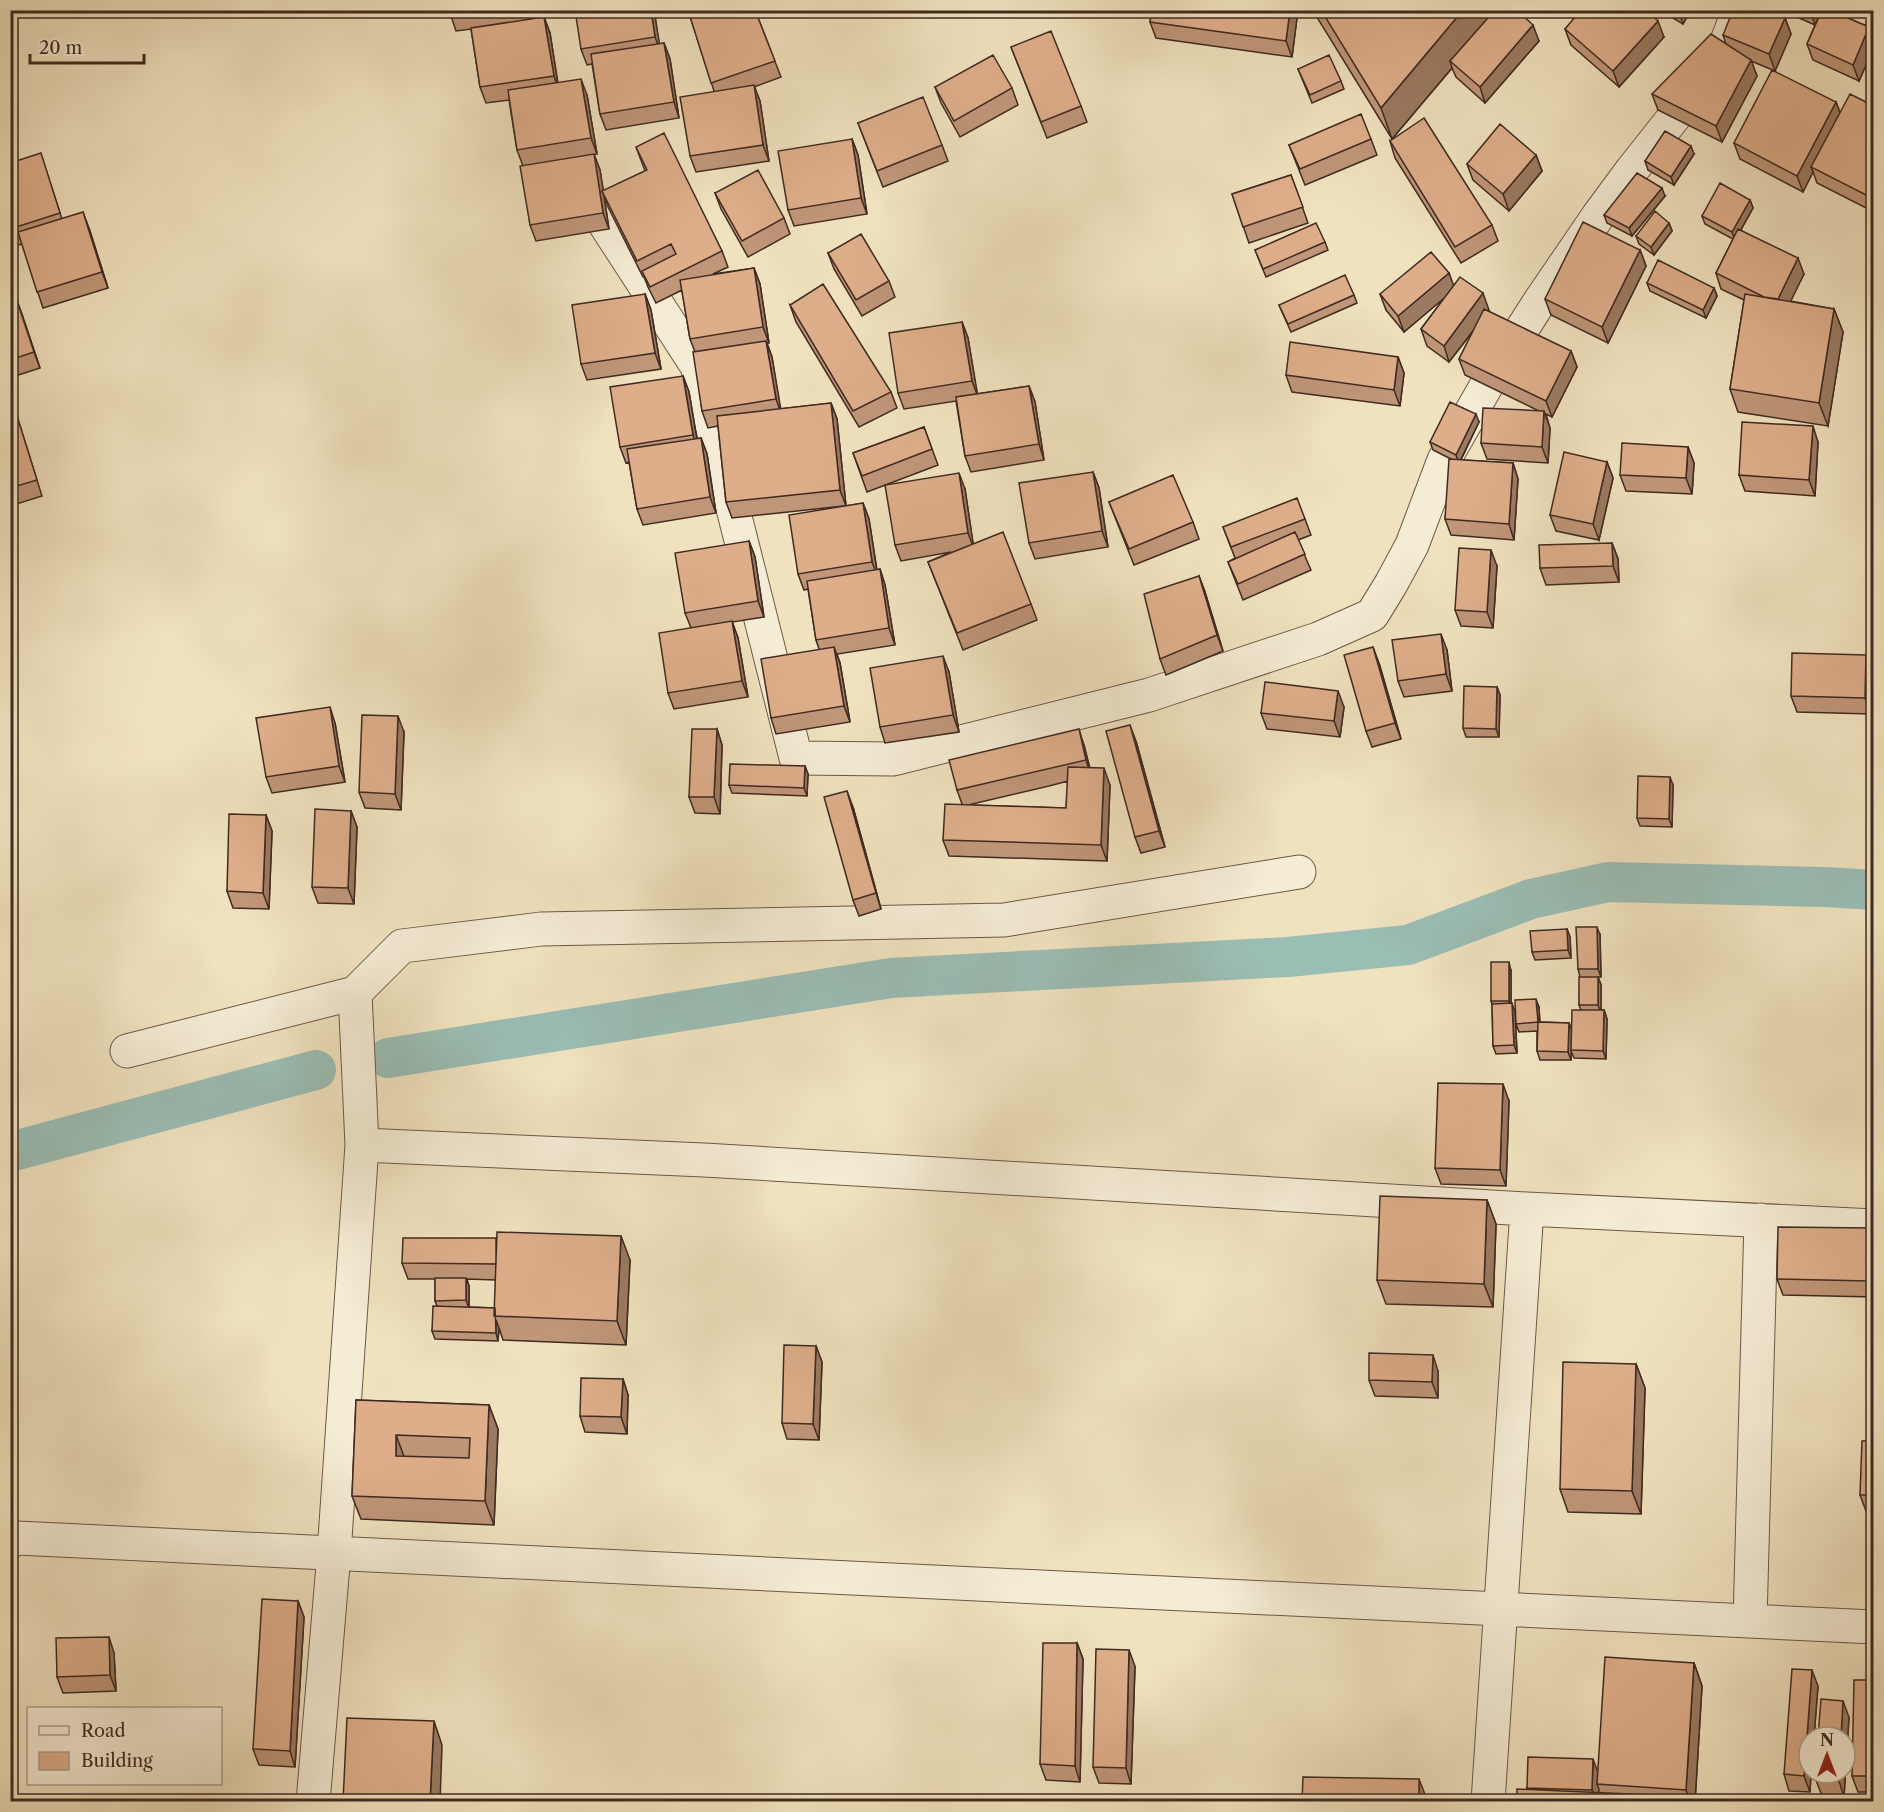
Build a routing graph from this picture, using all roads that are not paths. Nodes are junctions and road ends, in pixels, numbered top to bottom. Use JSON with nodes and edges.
{"nodes":[{"id":1,"x":1739,"y":10,"type":"edge"},
{"id":2,"x":572,"y":161,"type":"edge"},
{"id":3,"x":1299,"y":872,"type":"dead end"},
{"id":4,"x":355,"y":993,"type":"junction"},
{"id":5,"x":127,"y":1051,"type":"dead end"},
{"id":6,"x":362,"y":1145,"type":"junction"},
{"id":7,"x":1527,"y":1209,"type":"junction"},
{"id":8,"x":1761,"y":1220,"type":"junction"},
{"id":9,"x":1874,"y":1226,"type":"edge"},
{"id":10,"x":10,"y":1542,"type":"edge"},
{"id":11,"x":334,"y":1553,"type":"junction"},
{"id":12,"x":1499,"y":1609,"type":"junction"},
{"id":13,"x":1750,"y":1621,"type":"junction"},
{"id":14,"x":1874,"y":1627,"type":"edge"},
{"id":15,"x":313,"y":1802,"type":"edge"},
{"id":16,"x":1488,"y":1802,"type":"edge"}],
"edges":[{"from":1,"to":2,"type":"street"},
{"from":3,"to":4,"type":"street"},
{"from":4,"to":5,"type":"street"},
{"from":4,"to":6,"type":"street"},
{"from":6,"to":7,"type":"street"},
{"from":6,"to":11,"type":"street"},
{"from":7,"to":8,"type":"street"},
{"from":7,"to":12,"type":"street"},
{"from":8,"to":9,"type":"street"},
{"from":8,"to":13,"type":"street"},
{"from":10,"to":11,"type":"street"},
{"from":11,"to":12,"type":"street"},
{"from":11,"to":15,"type":"street"},
{"from":12,"to":13,"type":"street"},
{"from":12,"to":16,"type":"street"},
{"from":13,"to":14,"type":"street"}]}
